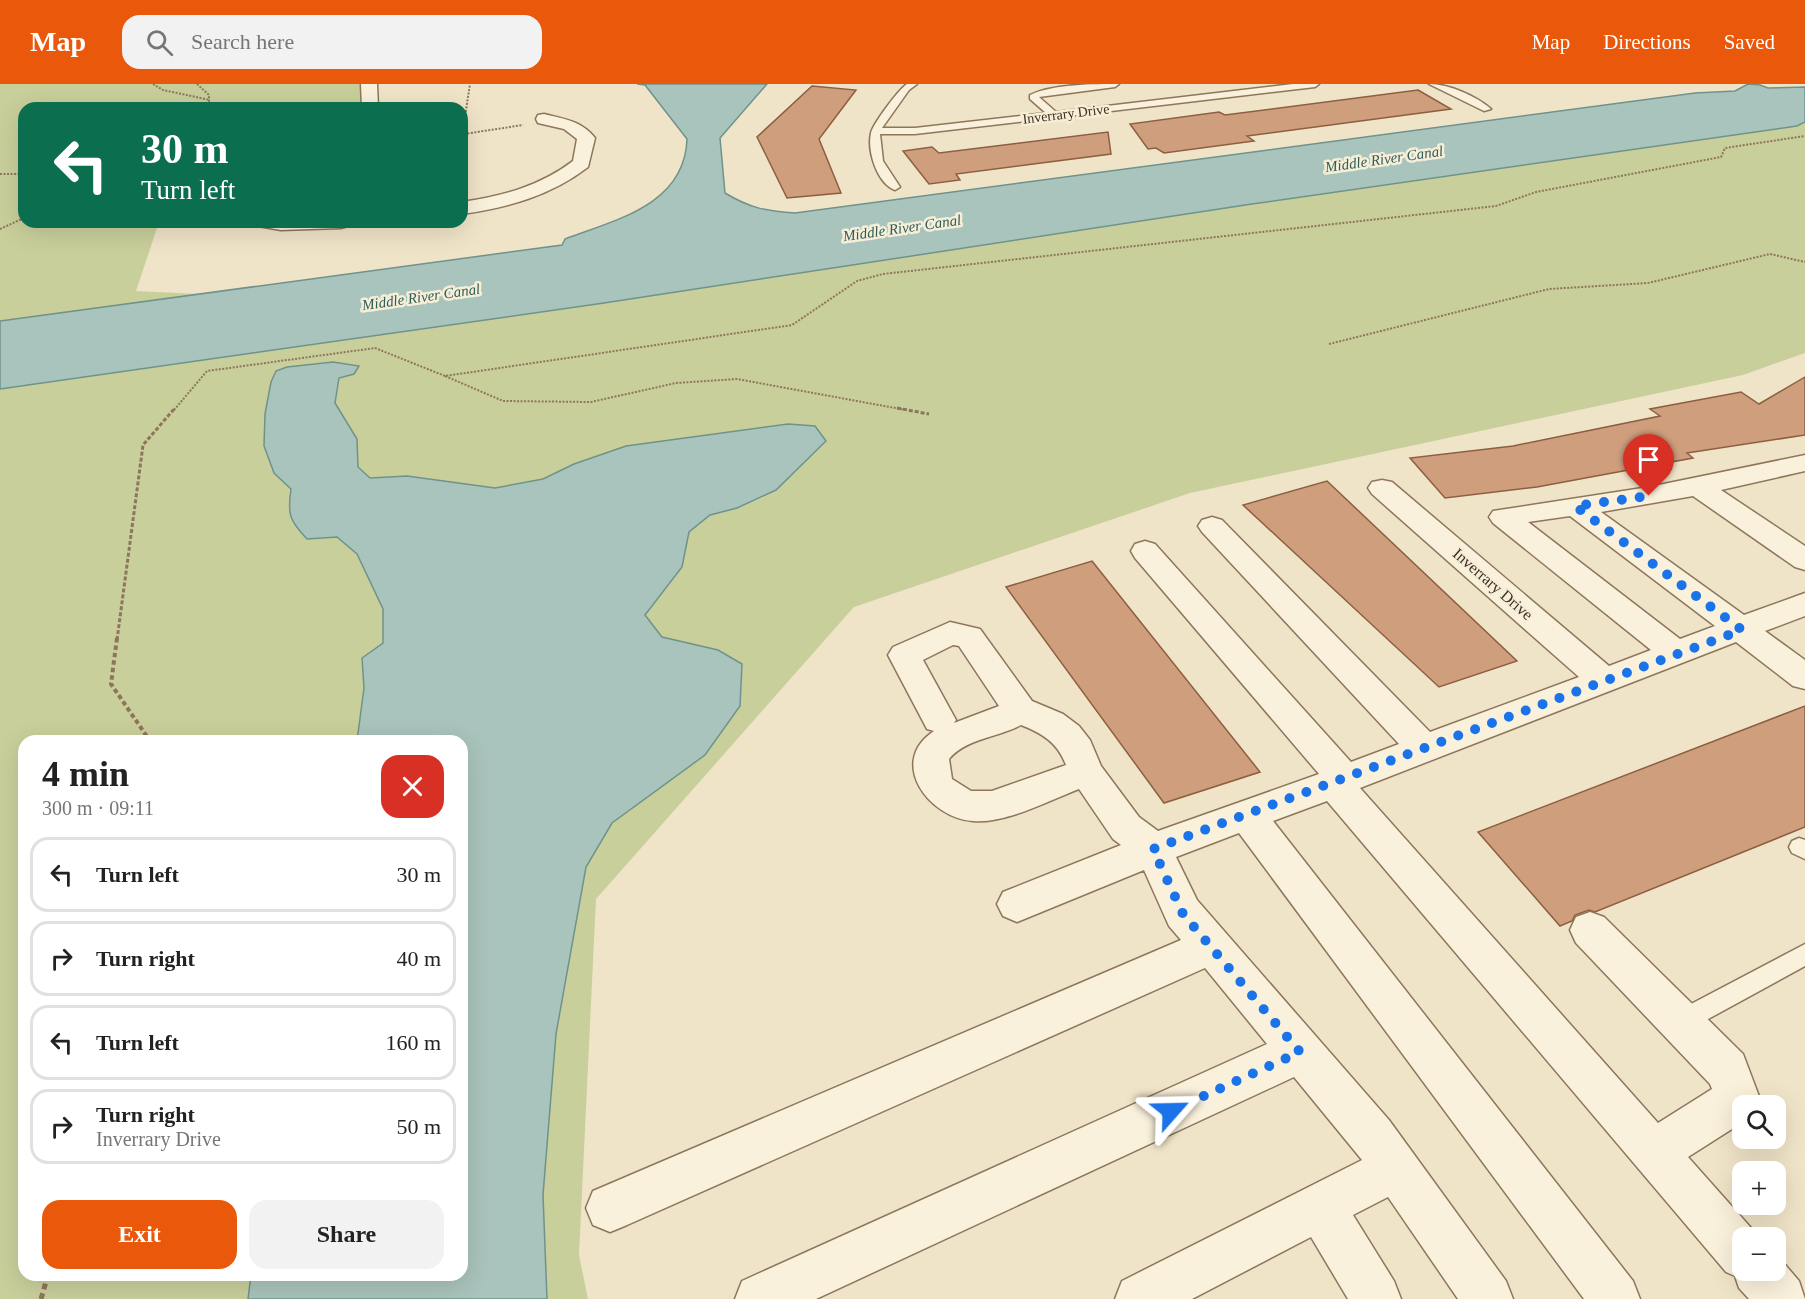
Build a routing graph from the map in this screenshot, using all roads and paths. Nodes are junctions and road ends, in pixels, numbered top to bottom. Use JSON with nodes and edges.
{"nodes":[{"id":1,"x":153,"y":84,"type":"edge"},
{"id":2,"x":197,"y":84,"type":"edge"},
{"id":3,"x":369,"y":84,"type":"edge"},
{"id":4,"x":470,"y":84,"type":"edge"},
{"id":5,"x":1115,"y":84,"type":"edge"},
{"id":6,"x":1239,"y":84,"type":"edge"},
{"id":7,"x":1315,"y":84,"type":"edge"},
{"id":8,"x":1433,"y":84,"type":"edge"},
{"id":9,"x":906,"y":86,"type":"edge"},
{"id":10,"x":1252,"y":93,"type":"junction"},
{"id":11,"x":210,"y":100,"type":"joint"},
{"id":12,"x":370,"y":102,"type":"edge"},
{"id":13,"x":468,"y":102,"type":"edge"},
{"id":14,"x":1487,"y":110,"type":"dead end"},
{"id":15,"x":1054,"y":115,"type":"junction"},
{"id":16,"x":544,"y":119,"type":"joint"},
{"id":17,"x":876,"y":131,"type":"junction"},
{"id":18,"x":468,"y":134,"type":"edge"},
{"id":19,"x":1805,"y":136,"type":"edge"},
{"id":20,"x":18,"y":173,"type":"edge"},
{"id":21,"x":0,"y":174,"type":"edge"},
{"id":22,"x":895,"y":188,"type":"dead end"},
{"id":23,"x":468,"y":207,"type":"edge"},
{"id":24,"x":18,"y":221,"type":"edge"},
{"id":25,"x":0,"y":229,"type":"edge"},
{"id":26,"x":1805,"y":262,"type":"edge"},
{"id":27,"x":1329,"y":344,"type":"dead end"},
{"id":28,"x":445,"y":376,"type":"junction"},
{"id":29,"x":929,"y":414,"type":"dead end"},
{"id":30,"x":1805,"y":463,"type":"edge"},
{"id":31,"x":1698,"y":487,"type":"junction"},
{"id":32,"x":1382,"y":488,"type":"dead end"},
{"id":33,"x":1575,"y":506,"type":"junction"},
{"id":34,"x":1212,"y":526,"type":"dead end"},
{"id":35,"x":1145,"y":551,"type":"dead end"},
{"id":36,"x":1805,"y":560,"type":"edge"},
{"id":37,"x":1805,"y":605,"type":"edge"},
{"id":38,"x":1742,"y":630,"type":"junction"},
{"id":39,"x":1678,"y":654,"type":"junction"},
{"id":40,"x":1805,"y":677,"type":"edge"},
{"id":41,"x":1605,"y":681,"type":"junction"},
{"id":42,"x":1020,"y":710,"type":"junction"},
{"id":43,"x":939,"y":720,"type":"dead end"},
{"id":44,"x":146,"y":735,"type":"edge"},
{"id":45,"x":1425,"y":749,"type":"junction"},
{"id":46,"x":1086,"y":772,"type":"junction"},
{"id":47,"x":1339,"y":781,"type":"junction"},
{"id":48,"x":1247,"y":815,"type":"junction"},
{"id":49,"x":1153,"y":849,"type":"junction"},
{"id":50,"x":1017,"y":904,"type":"dead end"},
{"id":51,"x":1590,"y":930,"type":"dead end"},
{"id":52,"x":1210,"y":946,"type":"junction"},
{"id":53,"x":1805,"y":954,"type":"edge"},
{"id":54,"x":1680,"y":1022,"type":"junction"},
{"id":55,"x":1300,"y":1052,"type":"junction"},
{"id":56,"x":1654,"y":1152,"type":"junction"},
{"id":57,"x":1395,"y":1168,"type":"junction"},
{"id":58,"x":1320,"y":1206,"type":"junction"},
{"id":59,"x":610,"y":1208,"type":"dead end"},
{"id":60,"x":1732,"y":1242,"type":"edge"},
{"id":61,"x":46,"y":1281,"type":"edge"},
{"id":62,"x":1766,"y":1281,"type":"edge"},
{"id":63,"x":41,"y":1299,"type":"edge"},
{"id":64,"x":760,"y":1299,"type":"edge"},
{"id":65,"x":1140,"y":1299,"type":"edge"},
{"id":66,"x":1376,"y":1299,"type":"edge"},
{"id":67,"x":1488,"y":1299,"type":"edge"},
{"id":68,"x":1615,"y":1299,"type":"edge"},
{"id":69,"x":1781,"y":1299,"type":"edge"}],
"edges":[{"from":1,"to":11,"type":"path"},
{"from":2,"to":11,"type":"path"},
{"from":3,"to":12,"type":"street"},
{"from":4,"to":13,"type":"path"},
{"from":5,"to":15,"type":"lane"},
{"from":6,"to":10,"type":"lane"},
{"from":7,"to":10,"type":"lane","name":"Inverrary Drive"},
{"from":8,"to":14,"type":"lane"},
{"from":9,"to":17,"type":"lane"},
{"from":10,"to":15,"type":"lane","name":"Inverrary Drive"},
{"from":15,"to":17,"type":"lane","name":"Inverrary Drive"},
{"from":16,"to":18,"type":"path"},
{"from":16,"to":23,"type":"street"},
{"from":17,"to":22,"type":"lane"},
{"from":19,"to":28,"type":"path"},
{"from":20,"to":21,"type":"path"},
{"from":24,"to":25,"type":"path"},
{"from":26,"to":27,"type":"path"},
{"from":28,"to":29,"type":"path"},
{"from":28,"to":44,"type":"path"},
{"from":30,"to":31,"type":"street"},
{"from":31,"to":33,"type":"street"},
{"from":31,"to":36,"type":"street"},
{"from":32,"to":41,"type":"street","name":"Inverrary Drive"},
{"from":33,"to":38,"type":"street"},
{"from":33,"to":39,"type":"street"},
{"from":34,"to":45,"type":"street"},
{"from":35,"to":47,"type":"street"},
{"from":37,"to":38,"type":"street"},
{"from":38,"to":39,"type":"street"},
{"from":38,"to":40,"type":"street"},
{"from":39,"to":41,"type":"street"},
{"from":41,"to":45,"type":"street"},
{"from":42,"to":43,"type":"street"},
{"from":42,"to":46,"type":"street"},
{"from":42,"to":46,"type":"street"},
{"from":45,"to":47,"type":"street"},
{"from":46,"to":49,"type":"street"},
{"from":47,"to":48,"type":"street"},
{"from":47,"to":56,"type":"street"},
{"from":48,"to":49,"type":"street"},
{"from":48,"to":68,"type":"street"},
{"from":49,"to":50,"type":"street"},
{"from":49,"to":52,"type":"street"},
{"from":51,"to":54,"type":"street"},
{"from":52,"to":55,"type":"street"},
{"from":52,"to":59,"type":"street"},
{"from":53,"to":54,"type":"lane"},
{"from":54,"to":56,"type":"street"},
{"from":55,"to":57,"type":"street"},
{"from":55,"to":64,"type":"street"},
{"from":56,"to":60,"type":"street"},
{"from":57,"to":58,"type":"street"},
{"from":57,"to":67,"type":"street"},
{"from":58,"to":65,"type":"street"},
{"from":58,"to":66,"type":"street"},
{"from":61,"to":63,"type":"path"},
{"from":62,"to":69,"type":"street"}]}
